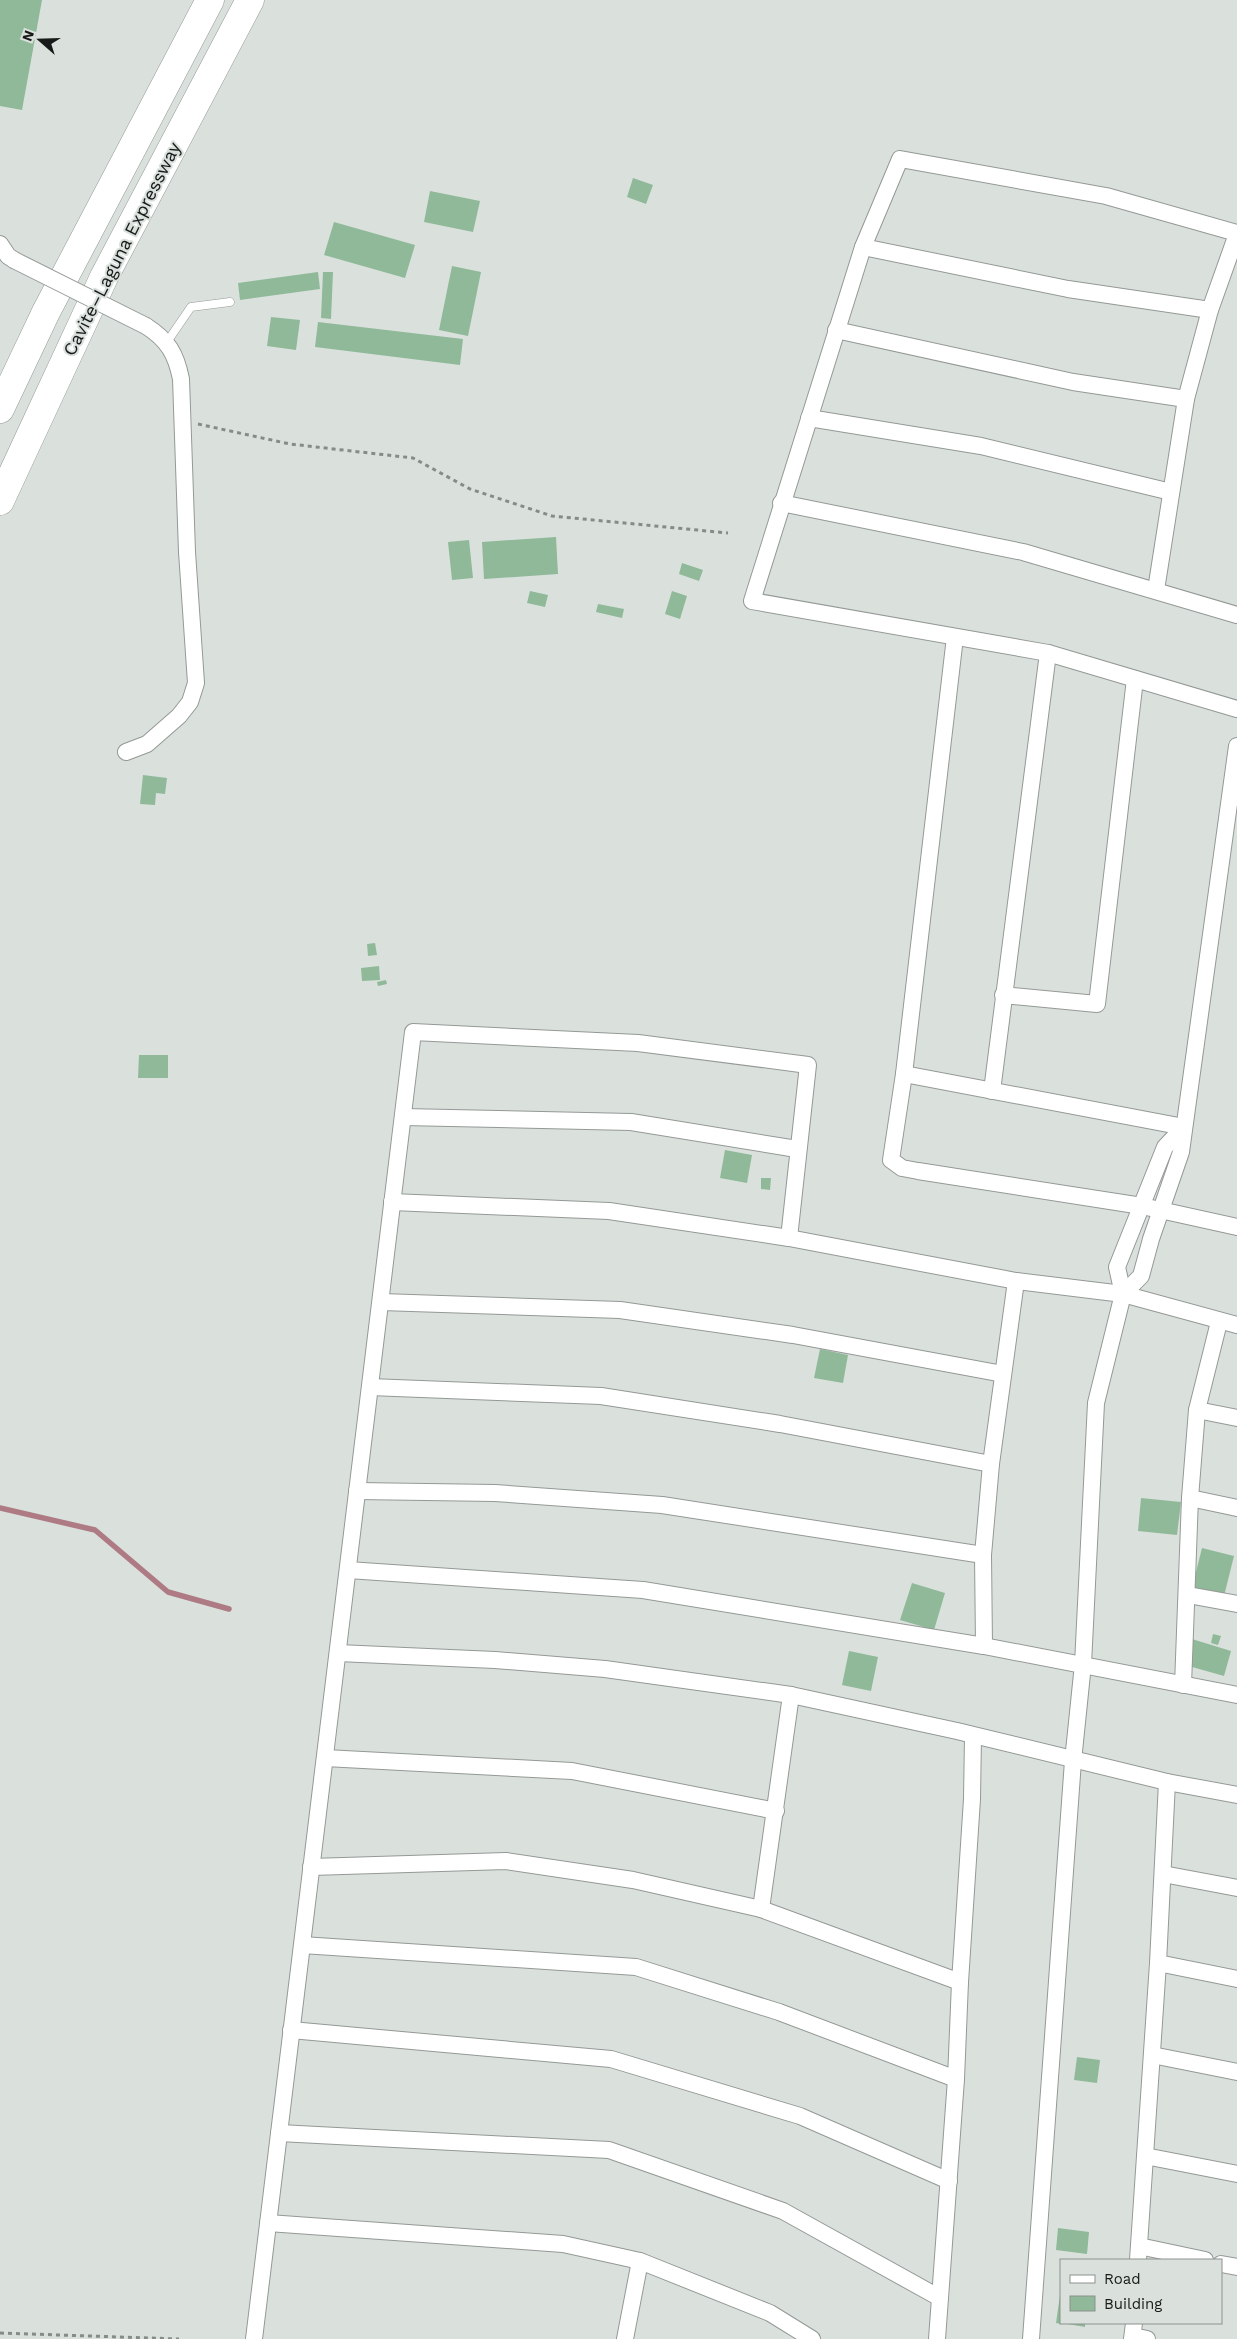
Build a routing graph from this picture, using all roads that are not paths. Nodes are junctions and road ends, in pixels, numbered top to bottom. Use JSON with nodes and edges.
{"nodes":[{"id":1,"x":210,"y":0,"type":"edge"},
{"id":2,"x":250,"y":0,"type":"edge"},
{"id":3,"x":1237,"y":234,"type":"edge"},
{"id":4,"x":0,"y":244,"type":"edge"},
{"id":5,"x":863,"y":247,"type":"junction"},
{"id":6,"x":230,"y":302,"type":"dead end"},
{"id":7,"x":1210,"y":310,"type":"junction"},
{"id":8,"x":836,"y":330,"type":"junction"},
{"id":9,"x":167,"y":342,"type":"junction"},
{"id":10,"x":1186,"y":400,"type":"junction"},
{"id":11,"x":0,"y":409,"type":"edge"},
{"id":12,"x":809,"y":418,"type":"junction"},
{"id":13,"x":1171,"y":492,"type":"junction"},
{"id":14,"x":0,"y":501,"type":"edge"},
{"id":15,"x":781,"y":502,"type":"junction"},
{"id":16,"x":1156,"y":590,"type":"junction"},
{"id":17,"x":1237,"y":615,"type":"edge"},
{"id":18,"x":956,"y":637,"type":"junction"},
{"id":19,"x":1048,"y":653,"type":"junction"},
{"id":20,"x":1135,"y":678,"type":"junction"},
{"id":21,"x":1237,"y":709,"type":"edge"},
{"id":22,"x":1237,"y":746,"type":"edge"},
{"id":23,"x":126,"y":752,"type":"dead end"},
{"id":24,"x":1233,"y":796,"type":"edge"},
{"id":25,"x":1230,"y":851,"type":"edge"},
{"id":26,"x":1002,"y":995,"type":"junction"},
{"id":27,"x":904,"y":1074,"type":"junction"},
{"id":28,"x":992,"y":1091,"type":"junction"},
{"id":29,"x":403,"y":1117,"type":"junction"},
{"id":30,"x":1184,"y":1126,"type":"junction"},
{"id":31,"x":798,"y":1149,"type":"junction"},
{"id":32,"x":392,"y":1202,"type":"junction"},
{"id":33,"x":1142,"y":1206,"type":"junction"},
{"id":34,"x":1160,"y":1211,"type":"junction"},
{"id":35,"x":1237,"y":1227,"type":"edge"},
{"id":36,"x":789,"y":1238,"type":"junction"},
{"id":37,"x":1016,"y":1281,"type":"junction"},
{"id":38,"x":1123,"y":1294,"type":"junction"},
{"id":39,"x":380,"y":1302,"type":"junction"},
{"id":40,"x":1219,"y":1322,"type":"junction"},
{"id":41,"x":1237,"y":1325,"type":"edge"},
{"id":42,"x":1003,"y":1374,"type":"junction"},
{"id":43,"x":370,"y":1388,"type":"junction"},
{"id":44,"x":1197,"y":1410,"type":"junction"},
{"id":45,"x":1237,"y":1418,"type":"edge"},
{"id":46,"x":991,"y":1464,"type":"junction"},
{"id":47,"x":357,"y":1491,"type":"junction"},
{"id":48,"x":1190,"y":1498,"type":"junction"},
{"id":49,"x":1237,"y":1508,"type":"edge"},
{"id":50,"x":983,"y":1555,"type":"junction"},
{"id":51,"x":348,"y":1570,"type":"junction"},
{"id":52,"x":1188,"y":1595,"type":"junction"},
{"id":53,"x":1237,"y":1604,"type":"edge"},
{"id":54,"x":984,"y":1646,"type":"junction"},
{"id":55,"x":338,"y":1653,"type":"junction"},
{"id":56,"x":1083,"y":1664,"type":"junction"},
{"id":57,"x":1183,"y":1685,"type":"junction"},
{"id":58,"x":792,"y":1695,"type":"junction"},
{"id":59,"x":1237,"y":1696,"type":"edge"},
{"id":60,"x":973,"y":1736,"type":"junction"},
{"id":61,"x":325,"y":1758,"type":"junction"},
{"id":62,"x":1073,"y":1761,"type":"junction"},
{"id":63,"x":1167,"y":1782,"type":"junction"},
{"id":64,"x":1237,"y":1795,"type":"edge"},
{"id":65,"x":776,"y":1811,"type":"junction"},
{"id":66,"x":312,"y":1866,"type":"junction"},
{"id":67,"x":1163,"y":1874,"type":"junction"},
{"id":68,"x":1237,"y":1888,"type":"edge"},
{"id":69,"x":761,"y":1909,"type":"junction"},
{"id":70,"x":302,"y":1945,"type":"junction"},
{"id":71,"x":1158,"y":1963,"type":"junction"},
{"id":72,"x":1237,"y":1979,"type":"edge"},
{"id":73,"x":960,"y":1982,"type":"junction"},
{"id":74,"x":292,"y":2030,"type":"junction"},
{"id":75,"x":1152,"y":2055,"type":"junction"},
{"id":76,"x":1237,"y":2072,"type":"edge"},
{"id":77,"x":956,"y":2079,"type":"junction"},
{"id":78,"x":279,"y":2133,"type":"junction"},
{"id":79,"x":1145,"y":2156,"type":"junction"},
{"id":80,"x":1237,"y":2174,"type":"edge"},
{"id":81,"x":949,"y":2181,"type":"junction"},
{"id":82,"x":268,"y":2223,"type":"junction"},
{"id":83,"x":1138,"y":2253,"type":"edge"},
{"id":84,"x":1195,"y":2259,"type":"edge"},
{"id":85,"x":640,"y":2261,"type":"junction"},
{"id":86,"x":1222,"y":2264,"type":"edge"},
{"id":87,"x":1237,"y":2267,"type":"edge"},
{"id":88,"x":940,"y":2298,"type":"junction"},
{"id":89,"x":254,"y":2339,"type":"edge"},
{"id":90,"x":626,"y":2339,"type":"edge"},
{"id":91,"x":812,"y":2339,"type":"edge"},
{"id":92,"x":937,"y":2339,"type":"edge"},
{"id":93,"x":1031,"y":2339,"type":"edge"}],
"edges":[{"from":1,"to":11,"type":"highway","name":"Cavite–Laguna Expressway"},
{"from":2,"to":14,"type":"highway","name":"Cavite–Laguna Expressway"},
{"from":3,"to":5,"type":"street"},
{"from":3,"to":7,"type":"street"},
{"from":4,"to":9,"type":"street","bridge":true},
{"from":5,"to":7,"type":"street"},
{"from":5,"to":8,"type":"street"},
{"from":6,"to":9,"type":"lane"},
{"from":7,"to":10,"type":"street"},
{"from":8,"to":10,"type":"street"},
{"from":8,"to":12,"type":"street"},
{"from":9,"to":23,"type":"street"},
{"from":10,"to":13,"type":"street"},
{"from":12,"to":13,"type":"street"},
{"from":12,"to":15,"type":"street"},
{"from":13,"to":16,"type":"street"},
{"from":15,"to":16,"type":"street"},
{"from":15,"to":18,"type":"street"},
{"from":16,"to":17,"type":"street"},
{"from":18,"to":19,"type":"street"},
{"from":18,"to":27,"type":"street"},
{"from":19,"to":20,"type":"street"},
{"from":19,"to":26,"type":"street"},
{"from":20,"to":21,"type":"street"},
{"from":20,"to":26,"type":"street"},
{"from":22,"to":24,"type":"street"},
{"from":24,"to":25,"type":"street"},
{"from":25,"to":30,"type":"street"},
{"from":26,"to":28,"type":"street"},
{"from":27,"to":28,"type":"street"},
{"from":27,"to":33,"type":"street"},
{"from":28,"to":30,"type":"street"},
{"from":29,"to":31,"type":"street"},
{"from":29,"to":31,"type":"street"},
{"from":29,"to":32,"type":"street"},
{"from":30,"to":33,"type":"street"},
{"from":30,"to":34,"type":"street"},
{"from":31,"to":36,"type":"street"},
{"from":32,"to":36,"type":"street"},
{"from":32,"to":39,"type":"street"},
{"from":33,"to":34,"type":"street"},
{"from":33,"to":38,"type":"street"},
{"from":34,"to":35,"type":"street"},
{"from":34,"to":38,"type":"street"},
{"from":36,"to":37,"type":"street"},
{"from":37,"to":38,"type":"street"},
{"from":37,"to":42,"type":"street"},
{"from":38,"to":40,"type":"street"},
{"from":38,"to":56,"type":"street"},
{"from":39,"to":42,"type":"street"},
{"from":39,"to":43,"type":"street"},
{"from":40,"to":41,"type":"street"},
{"from":40,"to":44,"type":"street"},
{"from":42,"to":46,"type":"street"},
{"from":43,"to":46,"type":"street"},
{"from":43,"to":47,"type":"street"},
{"from":44,"to":45,"type":"street"},
{"from":44,"to":48,"type":"street"},
{"from":46,"to":50,"type":"street"},
{"from":47,"to":50,"type":"street"},
{"from":47,"to":51,"type":"street"},
{"from":48,"to":49,"type":"street"},
{"from":48,"to":52,"type":"street"},
{"from":50,"to":54,"type":"street"},
{"from":51,"to":54,"type":"street"},
{"from":51,"to":55,"type":"street"},
{"from":52,"to":53,"type":"street"},
{"from":52,"to":57,"type":"street"},
{"from":54,"to":56,"type":"street"},
{"from":55,"to":58,"type":"street"},
{"from":55,"to":61,"type":"street"},
{"from":56,"to":57,"type":"street"},
{"from":56,"to":62,"type":"street"},
{"from":57,"to":59,"type":"street"},
{"from":58,"to":60,"type":"street"},
{"from":58,"to":65,"type":"street"},
{"from":60,"to":62,"type":"street"},
{"from":60,"to":73,"type":"street"},
{"from":61,"to":65,"type":"street"},
{"from":61,"to":66,"type":"street"},
{"from":62,"to":63,"type":"street"},
{"from":62,"to":93,"type":"street"},
{"from":63,"to":64,"type":"street"},
{"from":63,"to":67,"type":"street"},
{"from":65,"to":69,"type":"street"},
{"from":66,"to":69,"type":"street"},
{"from":66,"to":70,"type":"street"},
{"from":67,"to":68,"type":"street"},
{"from":67,"to":71,"type":"street"},
{"from":69,"to":73,"type":"street"},
{"from":70,"to":74,"type":"street"},
{"from":70,"to":77,"type":"street"},
{"from":71,"to":72,"type":"street"},
{"from":71,"to":75,"type":"street"},
{"from":73,"to":77,"type":"street"},
{"from":74,"to":78,"type":"street"},
{"from":74,"to":81,"type":"street"},
{"from":75,"to":76,"type":"street"},
{"from":75,"to":79,"type":"street"},
{"from":77,"to":81,"type":"street"},
{"from":78,"to":82,"type":"street"},
{"from":78,"to":88,"type":"street"},
{"from":79,"to":80,"type":"street"},
{"from":79,"to":83,"type":"street"},
{"from":81,"to":88,"type":"street"},
{"from":82,"to":85,"type":"street"},
{"from":82,"to":89,"type":"street"},
{"from":83,"to":84,"type":"street"},
{"from":85,"to":90,"type":"street"},
{"from":85,"to":91,"type":"street"},
{"from":86,"to":87,"type":"street"},
{"from":88,"to":92,"type":"street"}]}
